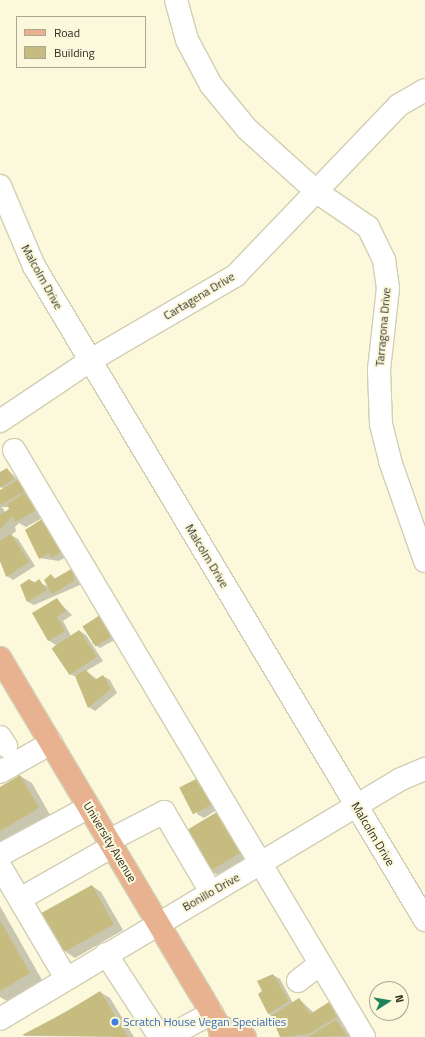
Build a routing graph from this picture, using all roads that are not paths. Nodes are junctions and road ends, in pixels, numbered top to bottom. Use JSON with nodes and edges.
{"nodes":[{"id":1,"x":176,"y":0,"type":"edge"},
{"id":2,"x":425,"y":90,"type":"edge"},
{"id":3,"x":0,"y":186,"type":"edge"},
{"id":4,"x":317,"y":192,"type":"junction"},
{"id":5,"x":91,"y":360,"type":"junction"},
{"id":6,"x":0,"y":420,"type":"edge"},
{"id":7,"x":14,"y":450,"type":"dead end"},
{"id":8,"x":424,"y":556,"type":"edge"},
{"id":9,"x":0,"y":658,"type":"edge"},
{"id":10,"x":51,"y":743,"type":"junction"},
{"id":11,"x":425,"y":769,"type":"edge"},
{"id":12,"x":0,"y":772,"type":"edge"},
{"id":13,"x":89,"y":807,"type":"junction"},
{"id":14,"x":357,"y":808,"type":"junction"},
{"id":15,"x":111,"y":843,"type":"junction"},
{"id":16,"x":0,"y":855,"type":"edge"},
{"id":17,"x":260,"y":864,"type":"junction"},
{"id":18,"x":0,"y":866,"type":"edge"},
{"id":19,"x":211,"y":892,"type":"junction"},
{"id":20,"x":20,"y":899,"type":"junction"},
{"id":21,"x":425,"y":920,"type":"edge"},
{"id":22,"x":158,"y":922,"type":"junction"},
{"id":23,"x":106,"y":954,"type":"junction"},
{"id":24,"x":320,"y":964,"type":"junction"},
{"id":25,"x":66,"y":978,"type":"junction"},
{"id":26,"x":298,"y":982,"type":"dead end"},
{"id":27,"x":0,"y":1019,"type":"edge"},
{"id":28,"x":218,"y":1025,"type":"edge"},
{"id":29,"x":160,"y":1037,"type":"edge"},
{"id":30,"x":167,"y":1037,"type":"edge"},
{"id":31,"x":245,"y":1037,"type":"edge"},
{"id":32,"x":364,"y":1037,"type":"edge"}],
"edges":[{"from":1,"to":4,"type":"street","name":"Tarragona Drive"},
{"from":2,"to":4,"type":"street","name":"Cartagena Drive"},
{"from":3,"to":5,"type":"street","name":"Malcolm Drive"},
{"from":4,"to":5,"type":"street","name":"Cartagena Drive"},
{"from":4,"to":8,"type":"street","name":"Tarragona Drive"},
{"from":5,"to":6,"type":"street","name":"Cartagena Drive"},
{"from":5,"to":14,"type":"street","name":"Malcolm Drive"},
{"from":7,"to":17,"type":"street"},
{"from":9,"to":10,"type":"main road","name":"University Avenue"},
{"from":10,"to":12,"type":"street"},
{"from":10,"to":13,"type":"main road","name":"University Avenue"},
{"from":11,"to":14,"type":"street","name":"Bonillo Drive"},
{"from":13,"to":15,"type":"main road","name":"University Avenue"},
{"from":13,"to":16,"type":"street"},
{"from":14,"to":17,"type":"street","name":"Bonillo Drive"},
{"from":14,"to":21,"type":"street","name":"Malcolm Drive"},
{"from":15,"to":19,"type":"street"},
{"from":15,"to":20,"type":"street"},
{"from":15,"to":22,"type":"main road","name":"University Avenue"},
{"from":17,"to":19,"type":"street","name":"Bonillo Drive"},
{"from":17,"to":24,"type":"street"},
{"from":18,"to":20,"type":"street"},
{"from":19,"to":22,"type":"street","name":"Bonillo Drive"},
{"from":20,"to":25,"type":"street"},
{"from":22,"to":23,"type":"street","name":"Bonillo Drive"},
{"from":22,"to":28,"type":"main road","name":"University Avenue"},
{"from":23,"to":25,"type":"street","name":"Bonillo Drive"},
{"from":23,"to":29,"type":"street"},
{"from":24,"to":26,"type":"street"},
{"from":24,"to":32,"type":"street"},
{"from":25,"to":27,"type":"street","name":"Bonillo Drive"},
{"from":28,"to":30,"type":"street"},
{"from":28,"to":31,"type":"main road"}]}
